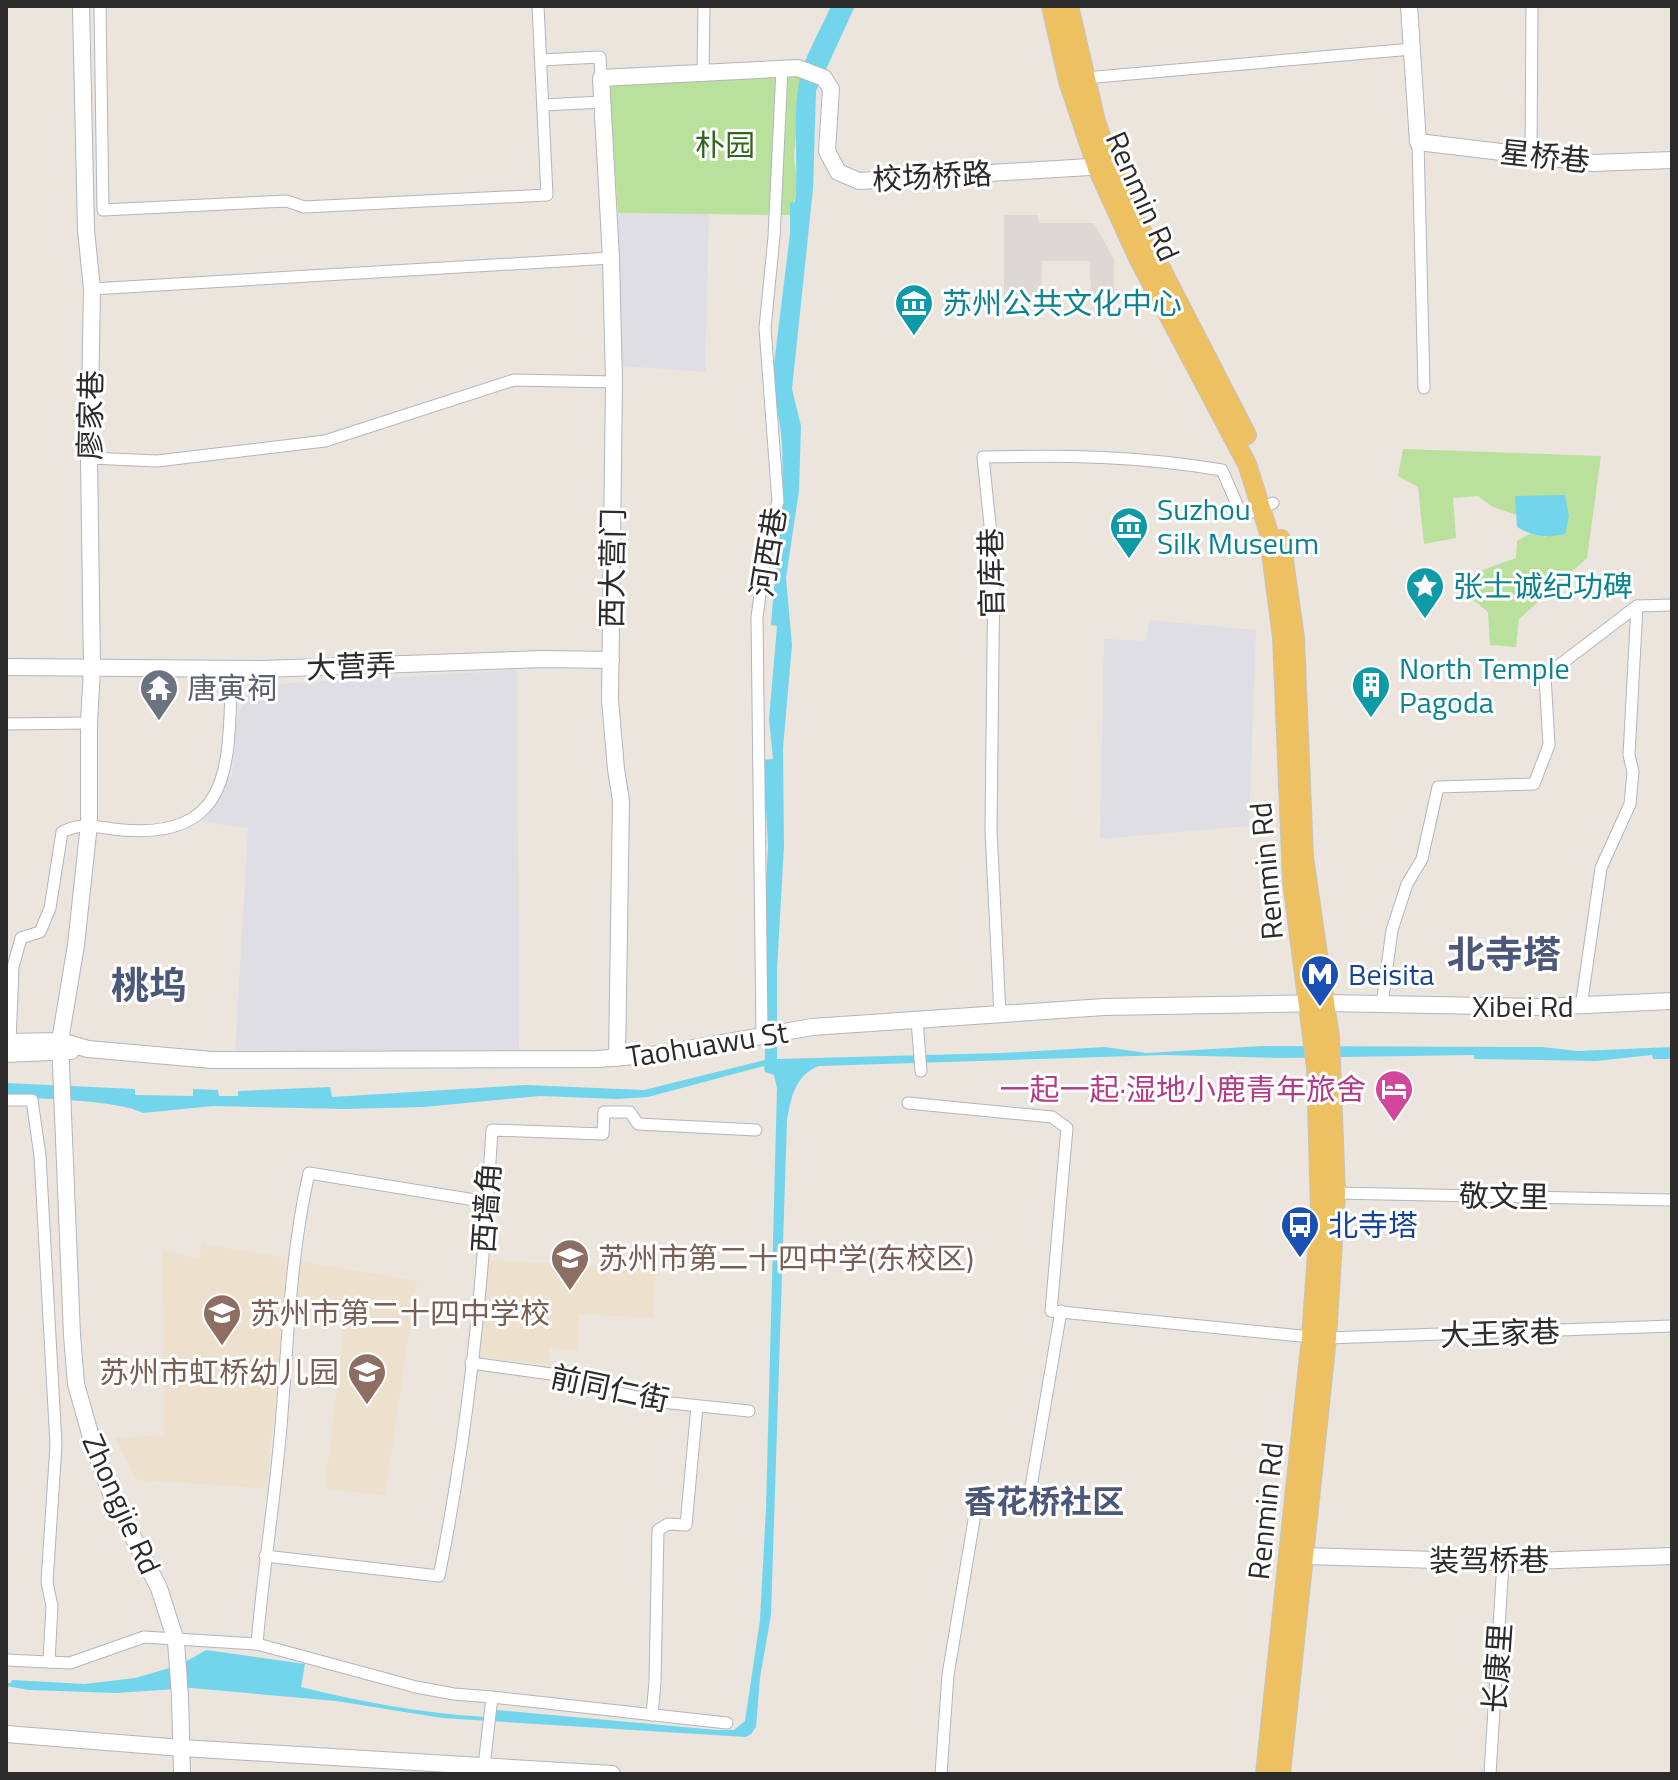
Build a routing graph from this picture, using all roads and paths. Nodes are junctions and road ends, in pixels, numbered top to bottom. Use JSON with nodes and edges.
{"nodes":[{"id":1,"x":81,"y":6,"type":"edge"},
{"id":2,"x":100,"y":6,"type":"edge"},
{"id":3,"x":538,"y":6,"type":"edge"},
{"id":4,"x":704,"y":6,"type":"edge"},
{"id":5,"x":1051,"y":6,"type":"edge"},
{"id":6,"x":1069,"y":6,"type":"edge"},
{"id":7,"x":1409,"y":6,"type":"edge"},
{"id":8,"x":1532,"y":6,"type":"edge"},
{"id":9,"x":1412,"y":49,"type":"junction"},
{"id":10,"x":541,"y":60,"type":"junction"},
{"id":11,"x":790,"y":69,"type":"junction"},
{"id":12,"x":703,"y":73,"type":"junction"},
{"id":13,"x":601,"y":78,"type":"junction"},
{"id":14,"x":1085,"y":78,"type":"junction"},
{"id":15,"x":602,"y":102,"type":"junction"},
{"id":16,"x":543,"y":105,"type":"junction"},
{"id":17,"x":1418,"y":142,"type":"junction"},
{"id":18,"x":1531,"y":155,"type":"junction"},
{"id":19,"x":1672,"y":160,"type":"edge"},
{"id":20,"x":1104,"y":166,"type":"junction"},
{"id":21,"x":611,"y":258,"type":"junction"},
{"id":22,"x":92,"y":289,"type":"junction"},
{"id":23,"x":614,"y":382,"type":"junction"},
{"id":24,"x":1424,"y":388,"type":"dead end"},
{"id":25,"x":89,"y":458,"type":"junction"},
{"id":26,"x":1268,"y":505,"type":"junction"},
{"id":27,"x":1672,"y":605,"type":"edge"},
{"id":28,"x":1637,"y":606,"type":"junction"},
{"id":29,"x":611,"y":660,"type":"junction"},
{"id":30,"x":6,"y":667,"type":"edge"},
{"id":31,"x":232,"y":668,"type":"junction"},
{"id":32,"x":92,"y":669,"type":"junction"},
{"id":33,"x":89,"y":723,"type":"junction"},
{"id":34,"x":6,"y":724,"type":"edge"},
{"id":35,"x":89,"y":824,"type":"junction"},
{"id":36,"x":1672,"y":1001,"type":"edge"},
{"id":37,"x":1317,"y":1003,"type":"junction"},
{"id":38,"x":1382,"y":1004,"type":"junction"},
{"id":39,"x":1581,"y":1007,"type":"junction"},
{"id":40,"x":1000,"y":1015,"type":"junction"},
{"id":41,"x":917,"y":1020,"type":"junction"},
{"id":42,"x":769,"y":1034,"type":"junction"},
{"id":43,"x":7,"y":1046,"type":"edge"},
{"id":44,"x":60,"y":1047,"type":"junction"},
{"id":45,"x":617,"y":1058,"type":"junction"},
{"id":46,"x":1324,"y":1067,"type":"junction"},
{"id":47,"x":921,"y":1071,"type":"dead end"},
{"id":48,"x":6,"y":1100,"type":"edge"},
{"id":49,"x":908,"y":1103,"type":"dead end"},
{"id":50,"x":756,"y":1130,"type":"dead end"},
{"id":51,"x":1336,"y":1193,"type":"junction"},
{"id":52,"x":1672,"y":1200,"type":"edge"},
{"id":53,"x":487,"y":1202,"type":"junction"},
{"id":54,"x":1061,"y":1311,"type":"junction"},
{"id":55,"x":1672,"y":1326,"type":"edge"},
{"id":56,"x":1319,"y":1337,"type":"junction"},
{"id":57,"x":471,"y":1363,"type":"junction"},
{"id":58,"x":697,"y":1406,"type":"junction"},
{"id":59,"x":749,"y":1411,"type":"dead end"},
{"id":60,"x":977,"y":1502,"type":"dead end"},
{"id":61,"x":1027,"y":1510,"type":"dead end"},
{"id":62,"x":265,"y":1556,"type":"junction"},
{"id":63,"x":1305,"y":1556,"type":"junction"},
{"id":64,"x":1672,"y":1556,"type":"edge"},
{"id":65,"x":1503,"y":1562,"type":"junction"},
{"id":66,"x":257,"y":1644,"type":"junction"},
{"id":67,"x":176,"y":1647,"type":"junction"},
{"id":68,"x":6,"y":1660,"type":"edge"},
{"id":69,"x":49,"y":1662,"type":"junction"},
{"id":70,"x":492,"y":1700,"type":"junction"},
{"id":71,"x":652,"y":1715,"type":"junction"},
{"id":72,"x":727,"y":1723,"type":"dead end"},
{"id":73,"x":6,"y":1734,"type":"edge"},
{"id":74,"x":182,"y":1748,"type":"junction"},
{"id":75,"x":494,"y":1769,"type":"edge"},
{"id":76,"x":182,"y":1774,"type":"edge"},
{"id":77,"x":612,"y":1774,"type":"edge"},
{"id":78,"x":941,"y":1774,"type":"edge"},
{"id":79,"x":1265,"y":1774,"type":"edge"},
{"id":80,"x":1281,"y":1774,"type":"edge"},
{"id":81,"x":1490,"y":1774,"type":"edge"}],
"edges":[{"from":1,"to":22,"type":"street","name":"廖家巷"},
{"from":2,"to":16,"type":"street"},
{"from":3,"to":10,"type":"street"},
{"from":4,"to":12,"type":"street"},
{"from":5,"to":20,"type":"main road","name":"Renmin Rd"},
{"from":6,"to":14,"type":"main road","name":"Renmin Rd"},
{"from":7,"to":9,"type":"street"},
{"from":8,"to":18,"type":"street"},
{"from":9,"to":14,"type":"street"},
{"from":9,"to":17,"type":"street"},
{"from":10,"to":13,"type":"street"},
{"from":10,"to":16,"type":"street"},
{"from":11,"to":12,"type":"street","name":"校场桥路"},
{"from":11,"to":20,"type":"street","name":"校场桥路"},
{"from":11,"to":42,"type":"street","name":"河西巷"},
{"from":12,"to":13,"type":"street","name":"校场桥路"},
{"from":13,"to":15,"type":"street","name":"西大营门"},
{"from":14,"to":20,"type":"main road","name":"Renmin Rd"},
{"from":15,"to":16,"type":"street"},
{"from":15,"to":21,"type":"street","name":"西大营门"},
{"from":17,"to":18,"type":"street","name":"星桥巷"},
{"from":17,"to":24,"type":"street"},
{"from":18,"to":19,"type":"street","name":"星桥巷"},
{"from":20,"to":26,"type":"main road","name":"Renmin Rd"},
{"from":21,"to":22,"type":"street"},
{"from":21,"to":23,"type":"street","name":"西大营门"},
{"from":22,"to":25,"type":"street","name":"廖家巷"},
{"from":23,"to":25,"type":"street"},
{"from":23,"to":29,"type":"street","name":"西大营门"},
{"from":25,"to":32,"type":"street","name":"廖家巷"},
{"from":26,"to":37,"type":"main road","name":"Renmin Rd"},
{"from":26,"to":40,"type":"street","name":"官库巷"},
{"from":27,"to":28,"type":"street"},
{"from":28,"to":38,"type":"street"},
{"from":28,"to":39,"type":"street"},
{"from":29,"to":31,"type":"street","name":"大营弄"},
{"from":29,"to":45,"type":"street","name":"西大营门"},
{"from":30,"to":32,"type":"street","name":"大营弄"},
{"from":31,"to":32,"type":"street","name":"大营弄"},
{"from":31,"to":35,"type":"street"},
{"from":32,"to":33,"type":"street","name":"廖家巷"},
{"from":33,"to":34,"type":"street"},
{"from":33,"to":35,"type":"street","name":"廖家巷"},
{"from":35,"to":43,"type":"street"},
{"from":35,"to":44,"type":"street","name":"廖家巷"},
{"from":36,"to":39,"type":"street","name":"Xibei Rd"},
{"from":37,"to":38,"type":"street","name":"Xibei Rd"},
{"from":37,"to":40,"type":"street","name":"Taohuawu St"},
{"from":37,"to":46,"type":"main road","name":"Renmin Rd"},
{"from":38,"to":39,"type":"street","name":"Xibei Rd"},
{"from":40,"to":41,"type":"street","name":"Taohuawu St"},
{"from":41,"to":42,"type":"street","name":"Taohuawu St"},
{"from":41,"to":47,"type":"street"},
{"from":42,"to":45,"type":"street","name":"Taohuawu St"},
{"from":43,"to":44,"type":"street","name":"Taohuawu St"},
{"from":44,"to":45,"type":"street","name":"Taohuawu St"},
{"from":44,"to":67,"type":"street","name":"Zhongjie Rd"},
{"from":46,"to":51,"type":"main road","name":"Renmin Rd"},
{"from":46,"to":56,"type":"main road","name":"Renmin Rd"},
{"from":48,"to":69,"type":"street"},
{"from":49,"to":54,"type":"street"},
{"from":50,"to":53,"type":"street","name":"西墙角"},
{"from":51,"to":52,"type":"street","name":"敬文里"},
{"from":51,"to":56,"type":"main road","name":"Renmin Rd"},
{"from":53,"to":57,"type":"street","name":"西墙角"},
{"from":53,"to":62,"type":"street"},
{"from":54,"to":56,"type":"street","name":"大王家巷"},
{"from":54,"to":61,"type":"street"},
{"from":55,"to":56,"type":"street","name":"大王家巷"},
{"from":56,"to":63,"type":"main road","name":"Renmin Rd"},
{"from":56,"to":79,"type":"main road","name":"Renmin Rd"},
{"from":57,"to":58,"type":"street","name":"前同仁街"},
{"from":57,"to":62,"type":"street","name":"西墙角"},
{"from":58,"to":59,"type":"street","name":"前同仁街"},
{"from":58,"to":71,"type":"street"},
{"from":60,"to":78,"type":"street"},
{"from":62,"to":66,"type":"street"},
{"from":63,"to":65,"type":"street","name":"装驾桥巷"},
{"from":63,"to":80,"type":"main road","name":"Renmin Rd"},
{"from":64,"to":65,"type":"street","name":"装驾桥巷"},
{"from":65,"to":81,"type":"street","name":"长康里"},
{"from":66,"to":67,"type":"street"},
{"from":66,"to":70,"type":"street"},
{"from":67,"to":69,"type":"street"},
{"from":67,"to":74,"type":"street","name":"Zhongjie Rd"},
{"from":68,"to":69,"type":"street"},
{"from":70,"to":71,"type":"street"},
{"from":70,"to":75,"type":"street"},
{"from":71,"to":72,"type":"street"},
{"from":73,"to":74,"type":"street"},
{"from":74,"to":75,"type":"street"},
{"from":74,"to":76,"type":"street","name":"Zhongjie Rd"},
{"from":75,"to":77,"type":"street"}]}
